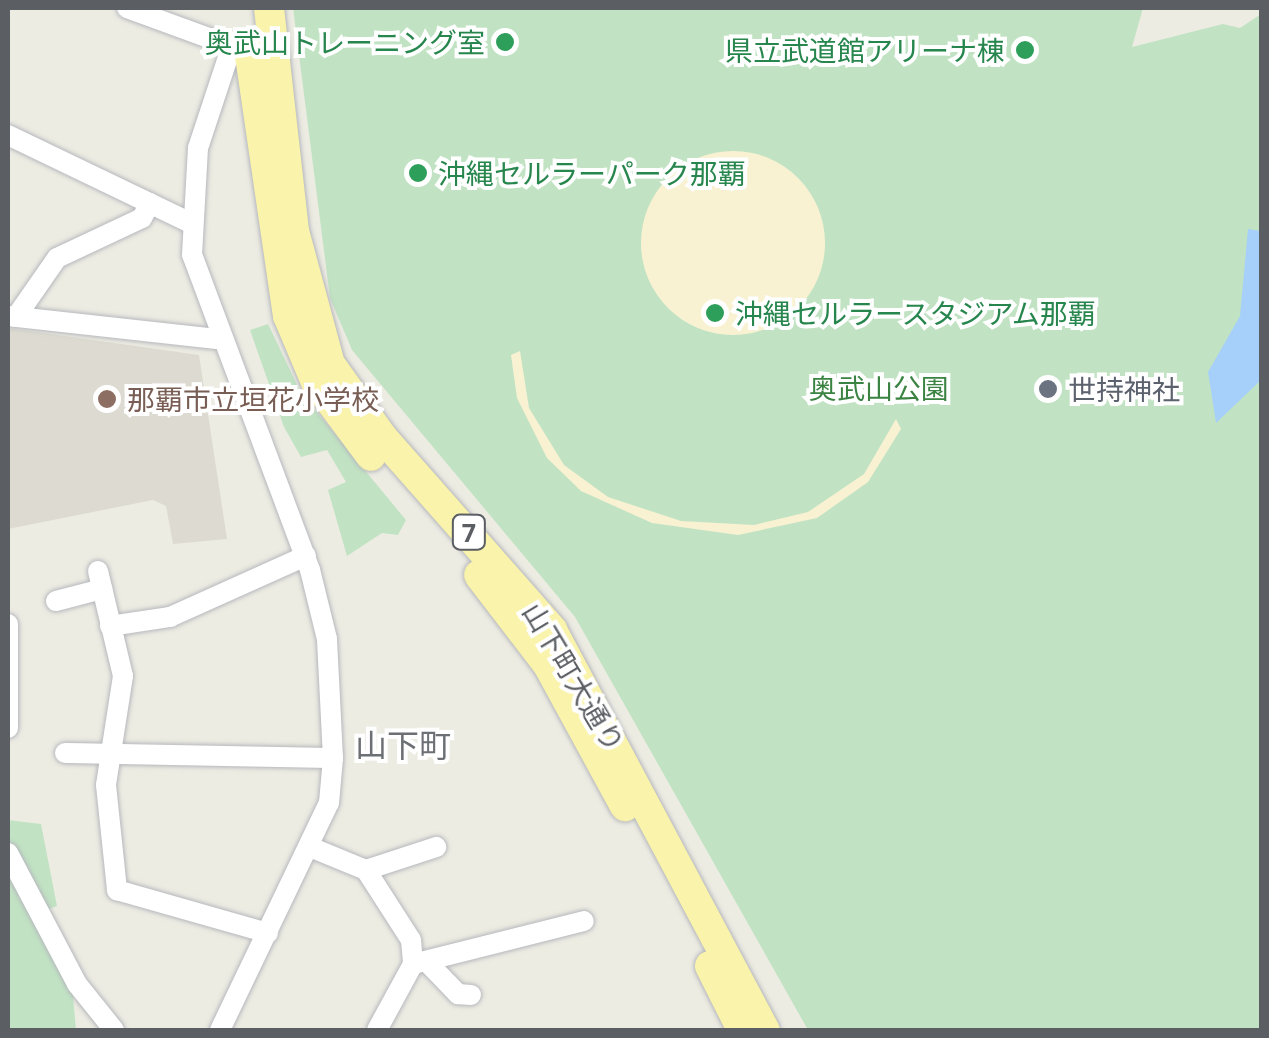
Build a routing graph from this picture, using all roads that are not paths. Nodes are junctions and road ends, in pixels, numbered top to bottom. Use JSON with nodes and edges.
{"nodes":[{"id":1,"x":128,"y":8,"type":"edge"},
{"id":2,"x":249,"y":8,"type":"edge"},
{"id":3,"x":269,"y":8,"type":"edge"},
{"id":4,"x":240,"y":50,"type":"junction"},
{"id":5,"x":8,"y":136,"type":"edge"},
{"id":6,"x":150,"y":204,"type":"junction"},
{"id":7,"x":190,"y":223,"type":"junction"},
{"id":8,"x":12,"y":316,"type":"edge"},
{"id":9,"x":217,"y":339,"type":"junction"},
{"id":10,"x":306,"y":556,"type":"junction"},
{"id":11,"x":56,"y":601,"type":"dead end"},
{"id":12,"x":8,"y":624,"type":"edge"},
{"id":13,"x":110,"y":626,"type":"junction"},
{"id":14,"x":8,"y":728,"type":"edge"},
{"id":15,"x":65,"y":752,"type":"dead end"},
{"id":16,"x":112,"y":757,"type":"junction"},
{"id":17,"x":333,"y":758,"type":"junction"},
{"id":18,"x":310,"y":847,"type":"junction"},
{"id":19,"x":436,"y":848,"type":"dead end"},
{"id":20,"x":8,"y":853,"type":"edge"},
{"id":21,"x":366,"y":870,"type":"junction"},
{"id":22,"x":584,"y":920,"type":"dead end"},
{"id":23,"x":268,"y":933,"type":"junction"},
{"id":24,"x":421,"y":964,"type":"junction"},
{"id":25,"x":471,"y":995,"type":"dead end"},
{"id":26,"x":114,"y":1030,"type":"edge"},
{"id":27,"x":220,"y":1030,"type":"edge"},
{"id":28,"x":377,"y":1030,"type":"edge"},
{"id":29,"x":742,"y":1030,"type":"edge"},
{"id":30,"x":764,"y":1030,"type":"edge"}],
"edges":[{"from":1,"to":4,"type":"street"},
{"from":2,"to":4,"type":"main road","name":"山下町大通り","number":"7"},
{"from":3,"to":30,"type":"main road","name":"山下町大通り","number":"7"},
{"from":4,"to":7,"type":"street"},
{"from":4,"to":29,"type":"main road","name":"山下町大通り","number":"7"},
{"from":5,"to":6,"type":"street"},
{"from":6,"to":7,"type":"street"},
{"from":6,"to":8,"type":"street"},
{"from":7,"to":9,"type":"street"},
{"from":8,"to":9,"type":"street"},
{"from":9,"to":10,"type":"street"},
{"from":10,"to":13,"type":"street"},
{"from":10,"to":17,"type":"street"},
{"from":11,"to":13,"type":"street"},
{"from":12,"to":14,"type":"street"},
{"from":13,"to":16,"type":"street"},
{"from":15,"to":16,"type":"street"},
{"from":16,"to":17,"type":"street"},
{"from":16,"to":23,"type":"street"},
{"from":17,"to":18,"type":"street"},
{"from":18,"to":21,"type":"street"},
{"from":18,"to":23,"type":"street"},
{"from":19,"to":21,"type":"street"},
{"from":20,"to":26,"type":"street"},
{"from":21,"to":24,"type":"street"},
{"from":22,"to":24,"type":"street"},
{"from":23,"to":27,"type":"street"},
{"from":24,"to":25,"type":"street"},
{"from":24,"to":28,"type":"street"}]}
